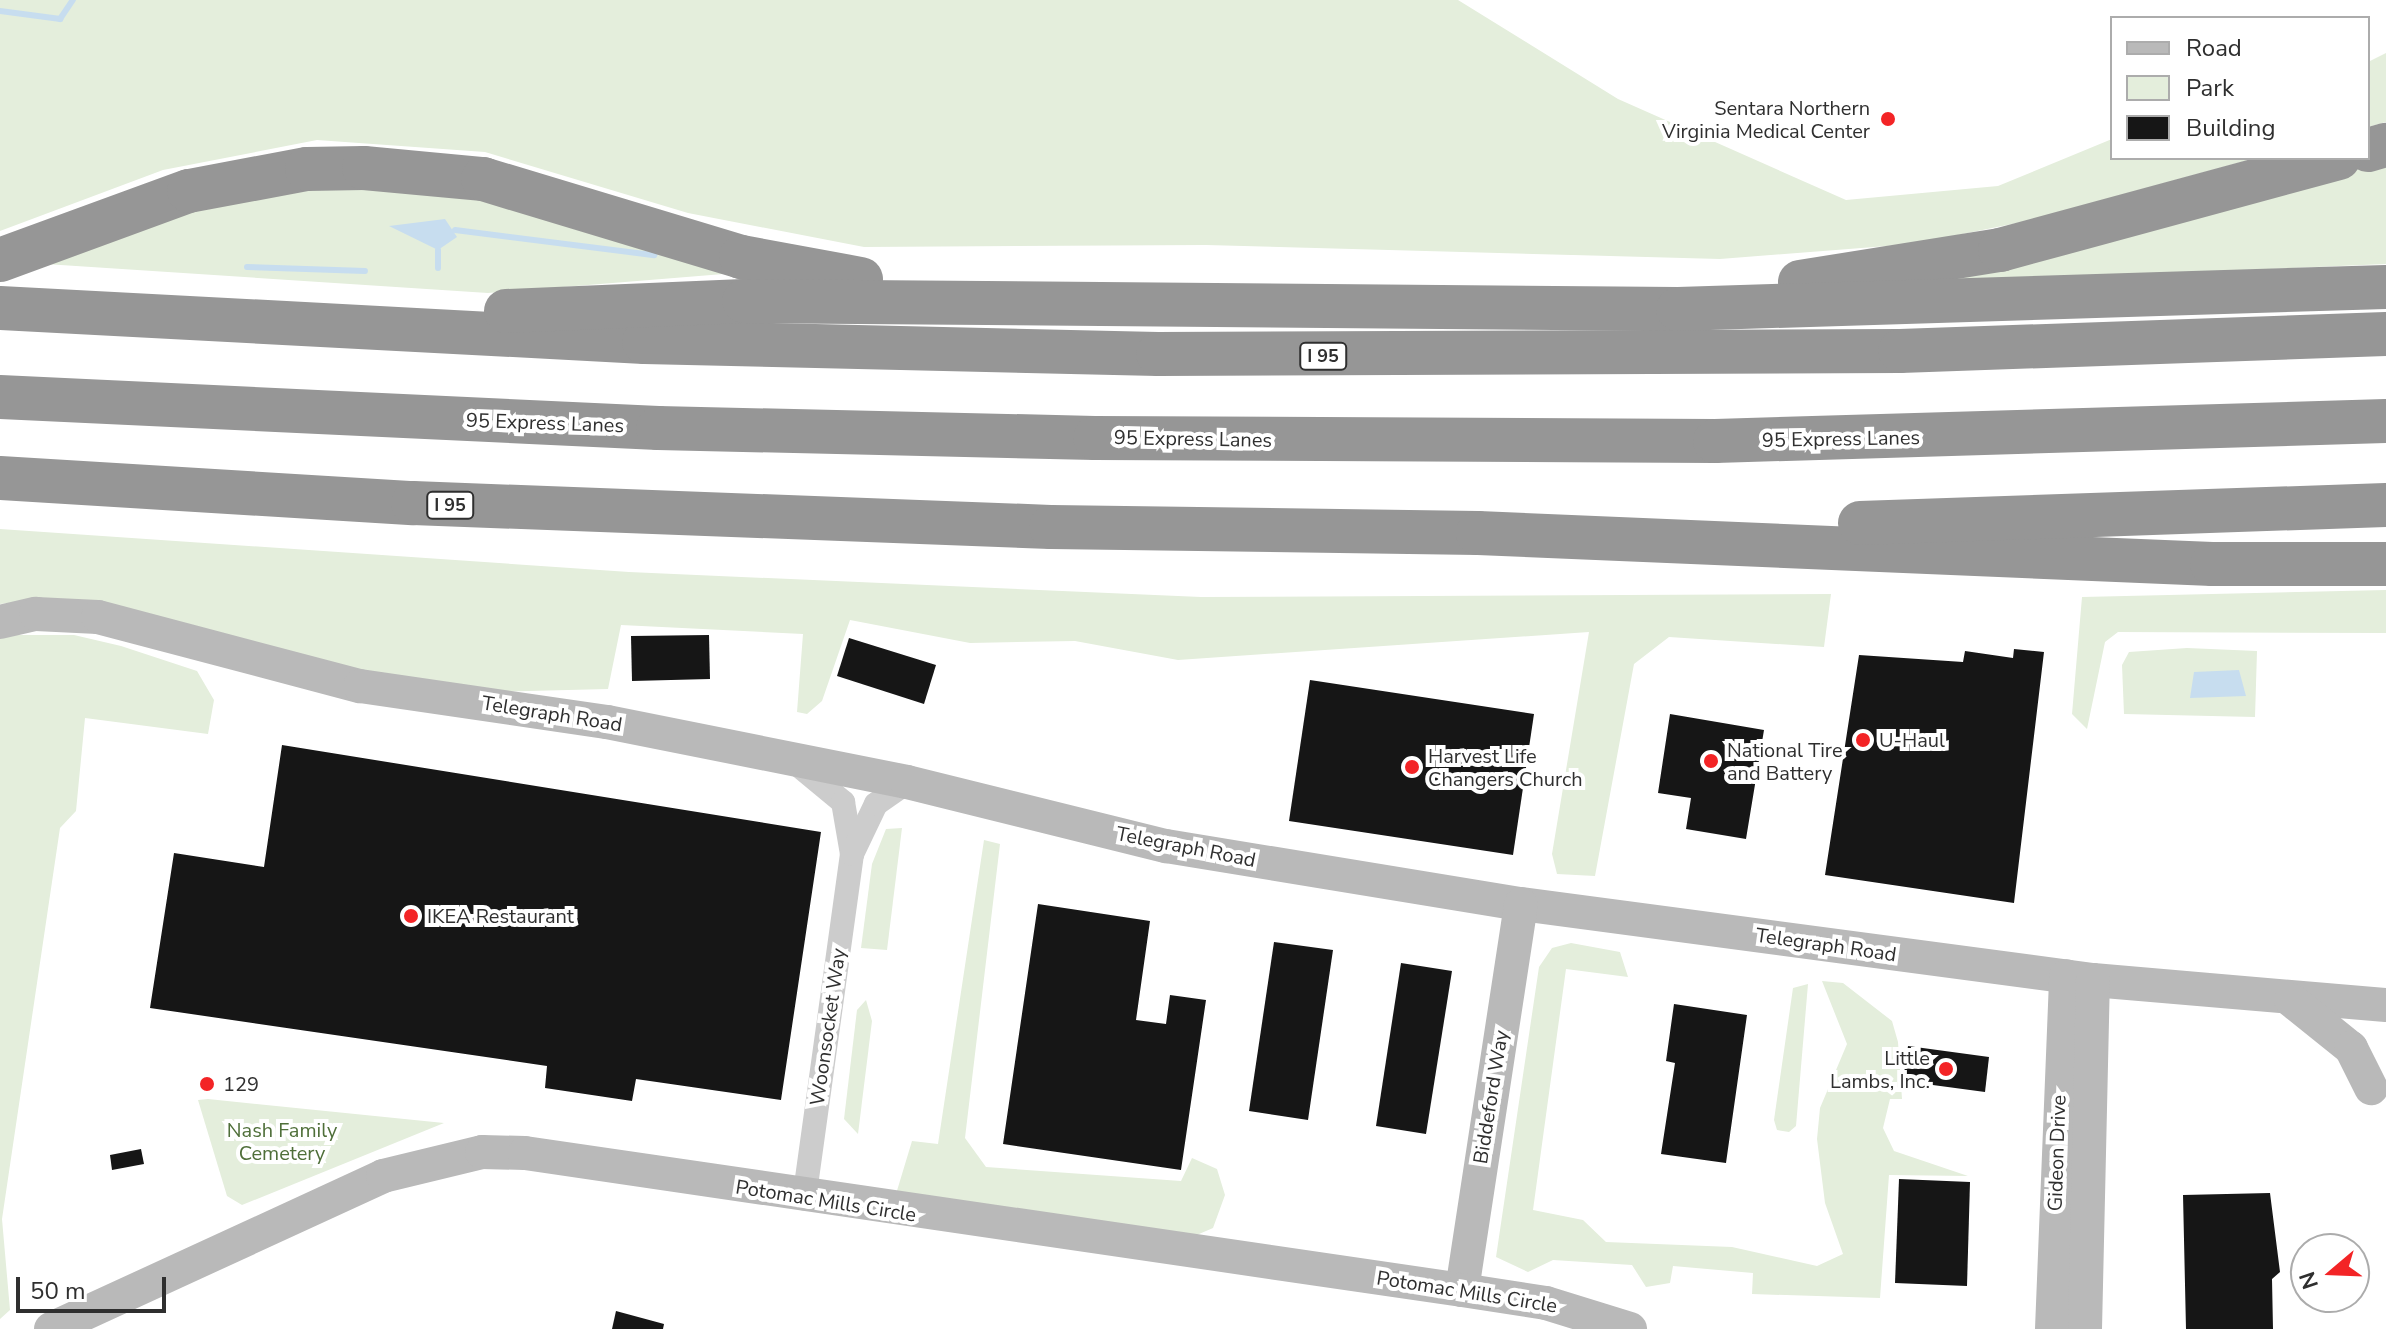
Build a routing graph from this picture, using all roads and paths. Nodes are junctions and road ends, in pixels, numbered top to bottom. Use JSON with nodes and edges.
{"nodes":[{"id":1,"x":2331,"y":160,"type":"edge"},
{"id":2,"x":0,"y":260,"type":"edge"},
{"id":3,"x":2386,"y":287,"type":"edge"},
{"id":4,"x":1076,"y":306,"type":"junction"},
{"id":5,"x":0,"y":308,"type":"edge"},
{"id":6,"x":1476,"y":309,"type":"junction"},
{"id":7,"x":260,"y":324,"type":"junction"},
{"id":8,"x":2386,"y":334,"type":"edge"},
{"id":9,"x":0,"y":397,"type":"edge"},
{"id":10,"x":2386,"y":421,"type":"edge"},
{"id":11,"x":0,"y":478,"type":"edge"},
{"id":12,"x":2386,"y":505,"type":"edge"},
{"id":13,"x":1478,"y":533,"type":"junction"},
{"id":14,"x":2386,"y":564,"type":"edge"},
{"id":15,"x":0,"y":622,"type":"edge"},
{"id":16,"x":789,"y":757,"type":"junction"},
{"id":17,"x":907,"y":782,"type":"junction"},
{"id":18,"x":852,"y":854,"type":"junction"},
{"id":19,"x":1521,"y":904,"type":"junction"},
{"id":20,"x":2079,"y":978,"type":"junction"},
{"id":21,"x":2291,"y":1000,"type":"junction"},
{"id":22,"x":2386,"y":1005,"type":"edge"},
{"id":23,"x":2386,"y":1063,"type":"edge"},
{"id":24,"x":804,"y":1199,"type":"junction"},
{"id":25,"x":1462,"y":1290,"type":"junction"},
{"id":26,"x":51,"y":1329,"type":"edge"},
{"id":27,"x":1630,"y":1329,"type":"edge"},
{"id":28,"x":2052,"y":1329,"type":"edge"},
{"id":29,"x":2085,"y":1329,"type":"edge"}],
"edges":[{"from":1,"to":6,"type":"highway"},
{"from":2,"to":4,"type":"highway"},
{"from":3,"to":6,"type":"highway"},
{"from":4,"to":6,"type":"highway"},
{"from":4,"to":7,"type":"highway"},
{"from":5,"to":7,"type":"highway","number":"I 95"},
{"from":7,"to":8,"type":"highway","number":"I 95"},
{"from":9,"to":10,"type":"highway","name":"95 Express Lanes"},
{"from":11,"to":13,"type":"highway","number":"I 95"},
{"from":12,"to":13,"type":"highway","number":"I 95"},
{"from":13,"to":14,"type":"highway"},
{"from":15,"to":16,"type":"street","name":"Telegraph Road"},
{"from":16,"to":17,"type":"street","name":"Telegraph Road"},
{"from":16,"to":18,"type":"street","name":"Woonsocket Way"},
{"from":17,"to":18,"type":"street","name":"Woonsocket Way"},
{"from":17,"to":19,"type":"street","name":"Telegraph Road"},
{"from":18,"to":24,"type":"street","name":"Woonsocket Way"},
{"from":19,"to":20,"type":"street","name":"Telegraph Road"},
{"from":19,"to":25,"type":"street","name":"Biddeford Way"},
{"from":20,"to":21,"type":"street","name":"Telegraph Road"},
{"from":20,"to":28,"type":"street","name":"Gideon Drive"},
{"from":20,"to":29,"type":"street","name":"Gideon Drive"},
{"from":21,"to":22,"type":"street","name":"Telegraph Road"},
{"from":21,"to":23,"type":"street"},
{"from":24,"to":25,"type":"street","name":"Potomac Mills Circle"},
{"from":24,"to":26,"type":"street","name":"Potomac Mills Circle"},
{"from":25,"to":27,"type":"street","name":"Potomac Mills Circle"}]}
